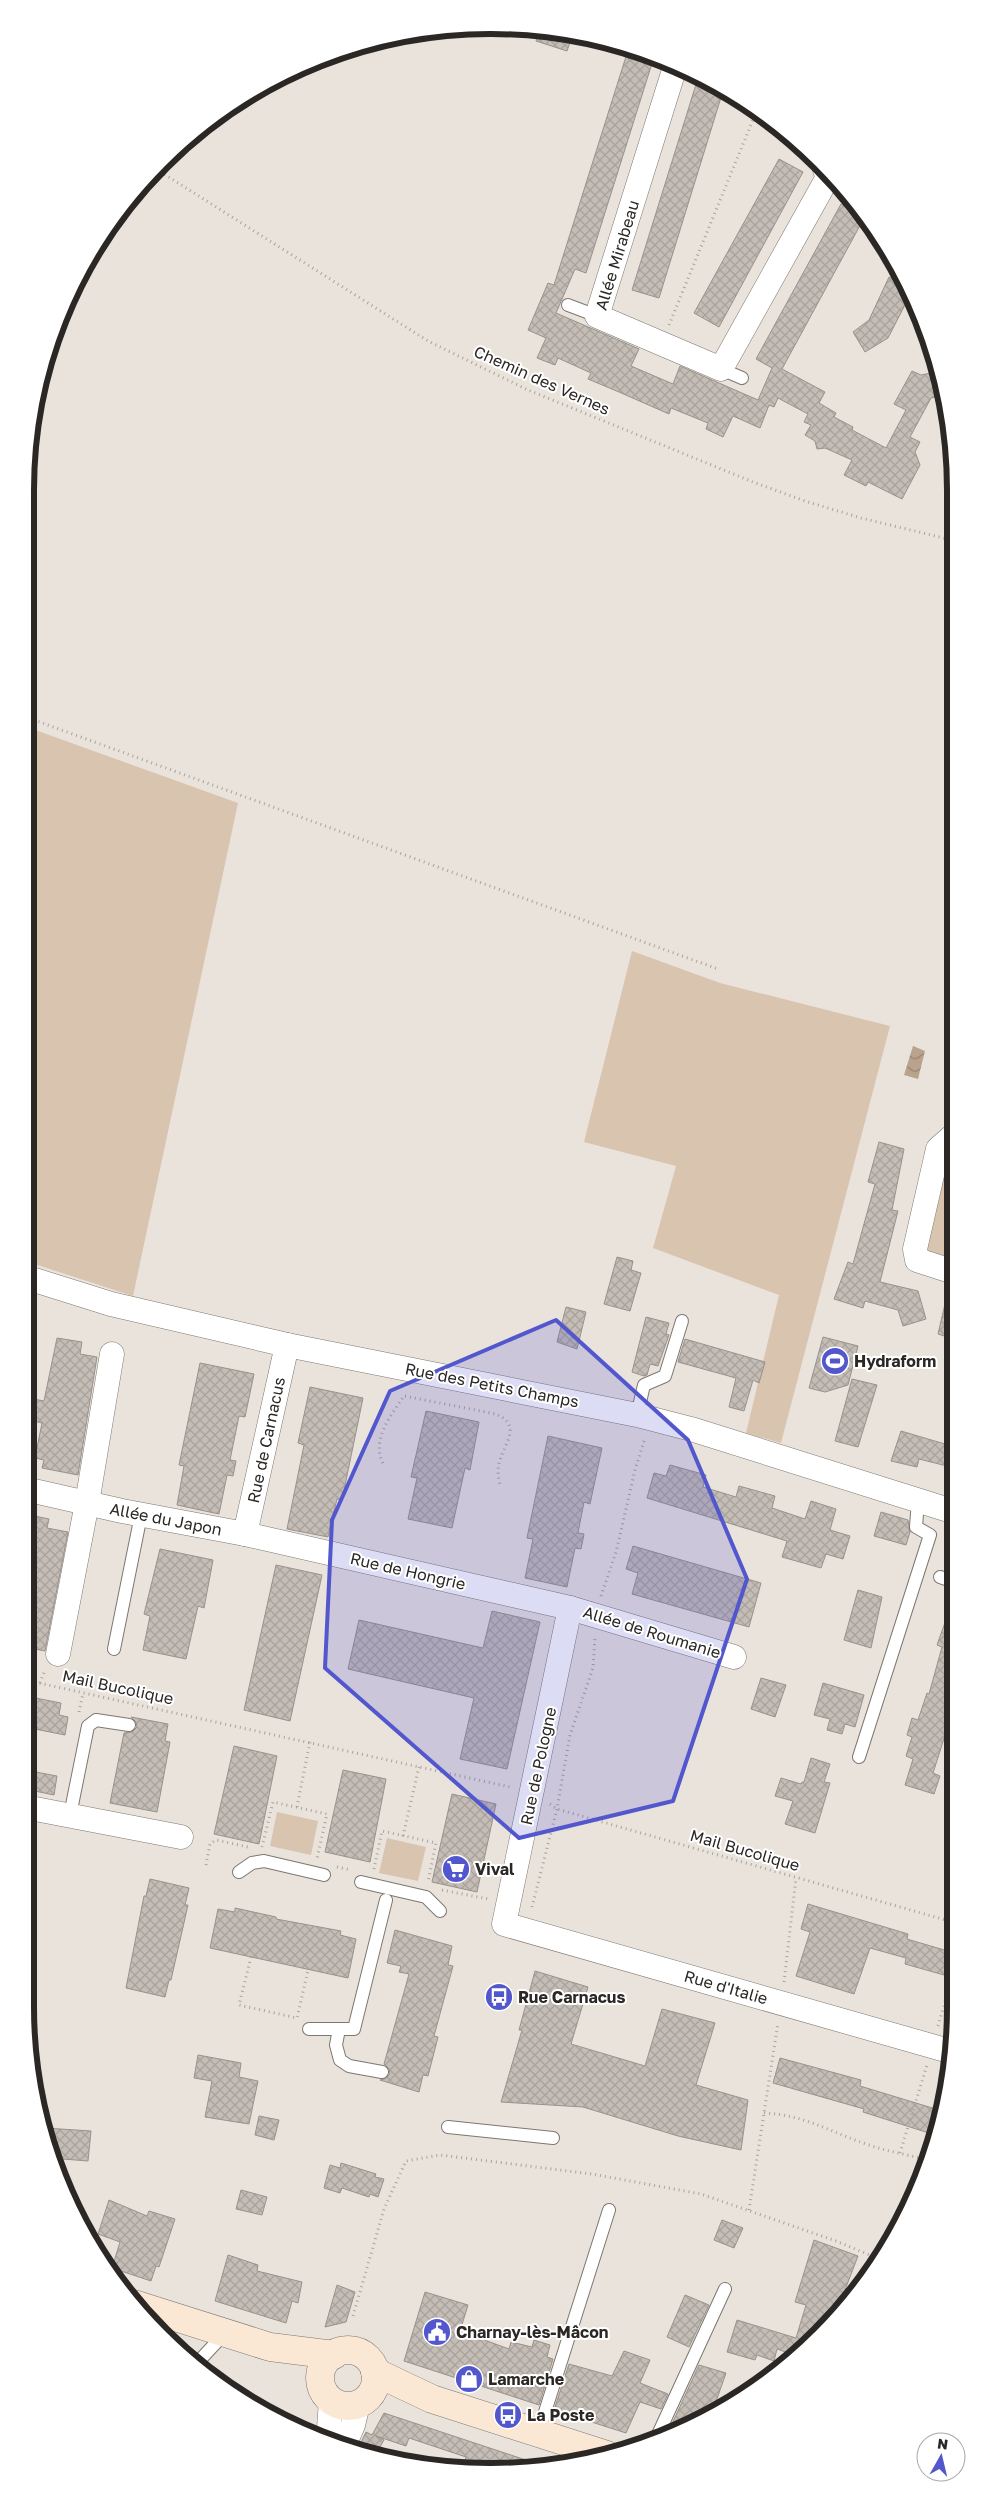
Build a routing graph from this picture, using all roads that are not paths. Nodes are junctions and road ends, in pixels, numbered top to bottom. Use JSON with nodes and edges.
{"nodes":[{"id":1,"x":673,"y":73,"type":"edge"},
{"id":2,"x":826,"y":181,"type":"edge"},
{"id":3,"x":568,"y":305,"type":"dead end"},
{"id":4,"x":597,"y":316,"type":"junction"},
{"id":5,"x":947,"y":1141,"type":"edge"},
{"id":6,"x":947,"y":1270,"type":"edge"},
{"id":7,"x":34,"y":1280,"type":"edge"},
{"id":8,"x":682,"y":1320,"type":"dead end"},
{"id":9,"x":287,"y":1345,"type":"junction"},
{"id":10,"x":112,"y":1354,"type":"dead end"},
{"id":11,"x":644,"y":1417,"type":"junction"},
{"id":12,"x":34,"y":1491,"type":"edge"},
{"id":13,"x":918,"y":1500,"type":"junction"},
{"id":14,"x":87,"y":1504,"type":"junction"},
{"id":15,"x":947,"y":1509,"type":"edge"},
{"id":16,"x":141,"y":1515,"type":"junction"},
{"id":17,"x":245,"y":1534,"type":"junction"},
{"id":18,"x":940,"y":1577,"type":"dead end"},
{"id":19,"x":947,"y":1579,"type":"edge"},
{"id":20,"x":570,"y":1608,"type":"junction"},
{"id":21,"x":114,"y":1649,"type":"dead end"},
{"id":22,"x":58,"y":1654,"type":"dead end"},
{"id":23,"x":734,"y":1658,"type":"dead end"},
{"id":24,"x":130,"y":1725,"type":"dead end"},
{"id":25,"x":859,"y":1757,"type":"dead end"},
{"id":26,"x":34,"y":1809,"type":"edge"},
{"id":27,"x":70,"y":1815,"type":"junction"},
{"id":28,"x":181,"y":1837,"type":"dead end"},
{"id":29,"x":239,"y":1872,"type":"dead end"},
{"id":30,"x":324,"y":1875,"type":"dead end"},
{"id":31,"x":361,"y":1882,"type":"dead end"},
{"id":32,"x":386,"y":1900,"type":"dead end"},
{"id":33,"x":440,"y":1911,"type":"dead end"},
{"id":34,"x":504,"y":1924,"type":"joint"},
{"id":35,"x":309,"y":2029,"type":"dead end"},
{"id":36,"x":339,"y":2029,"type":"junction"},
{"id":37,"x":945,"y":2051,"type":"edge"},
{"id":38,"x":382,"y":2072,"type":"dead end"},
{"id":39,"x":448,"y":2127,"type":"dead end"},
{"id":40,"x":553,"y":2138,"type":"dead end"},
{"id":41,"x":609,"y":2210,"type":"dead end"},
{"id":42,"x":725,"y":2289,"type":"dead end"},
{"id":43,"x":147,"y":2308,"type":"edge"},
{"id":44,"x":226,"y":2332,"type":"junction"},
{"id":45,"x":270,"y":2347,"type":"junction"},
{"id":46,"x":334,"y":2355,"type":"junction"},
{"id":47,"x":200,"y":2359,"type":"edge"},
{"id":48,"x":367,"y":2391,"type":"junction"},
{"id":49,"x":326,"y":2393,"type":"junction"},
{"id":50,"x":660,"y":2430,"type":"edge"},
{"id":51,"x":328,"y":2433,"type":"edge"},
{"id":52,"x":538,"y":2434,"type":"junction"},
{"id":53,"x":347,"y":2440,"type":"edge"},
{"id":54,"x":593,"y":2451,"type":"edge"}],
"edges":[{"from":1,"to":4,"type":"street","name":"Allée Mirabeau"},
{"from":2,"to":4,"type":"street","name":"Allée Mirabeau"},
{"from":3,"to":4,"type":"lane"},
{"from":5,"to":6,"type":"street"},
{"from":7,"to":9,"type":"street","name":"Rue des Petits Champs"},
{"from":8,"to":11,"type":"lane"},
{"from":9,"to":11,"type":"street","name":"Rue des Petits Champs"},
{"from":9,"to":17,"type":"street","name":"Rue de Carnacus"},
{"from":10,"to":14,"type":"street","name":"Allée du Japon"},
{"from":11,"to":13,"type":"street","name":"Rue des Petits Champs"},
{"from":12,"to":14,"type":"street","name":"Allée du Japon"},
{"from":13,"to":15,"type":"street","name":"Rue des Petits Champs"},
{"from":13,"to":25,"type":"lane"},
{"from":14,"to":16,"type":"street","name":"Allée du Japon"},
{"from":14,"to":22,"type":"street","name":"Allée du Japon"},
{"from":16,"to":17,"type":"street","name":"Allée du Japon"},
{"from":16,"to":21,"type":"lane"},
{"from":17,"to":20,"type":"street","name":"Rue de Hongrie"},
{"from":18,"to":19,"type":"lane"},
{"from":20,"to":23,"type":"street","name":"Allée de Roumanie"},
{"from":20,"to":34,"type":"street","name":"Rue de Pologne"},
{"from":24,"to":27,"type":"lane"},
{"from":26,"to":27,"type":"street"},
{"from":27,"to":28,"type":"street"},
{"from":29,"to":30,"type":"lane"},
{"from":31,"to":33,"type":"lane"},
{"from":32,"to":36,"type":"lane"},
{"from":34,"to":37,"type":"street","name":"Rue d'Italie"},
{"from":35,"to":36,"type":"lane"},
{"from":36,"to":38,"type":"lane"},
{"from":39,"to":40,"type":"lane"},
{"from":41,"to":52,"type":"lane"},
{"from":42,"to":50,"type":"lane"},
{"from":43,"to":44,"type":"main road"},
{"from":44,"to":45,"type":"main road"},
{"from":44,"to":47,"type":"lane"},
{"from":45,"to":46,"type":"main road"},
{"from":45,"to":49,"type":"main road"},
{"from":46,"to":48,"type":"main road"},
{"from":46,"to":49,"type":"main road"},
{"from":48,"to":49,"type":"main road"},
{"from":48,"to":52,"type":"main road"},
{"from":48,"to":53,"type":"street"},
{"from":49,"to":51,"type":"street"},
{"from":52,"to":54,"type":"main road"}]}
